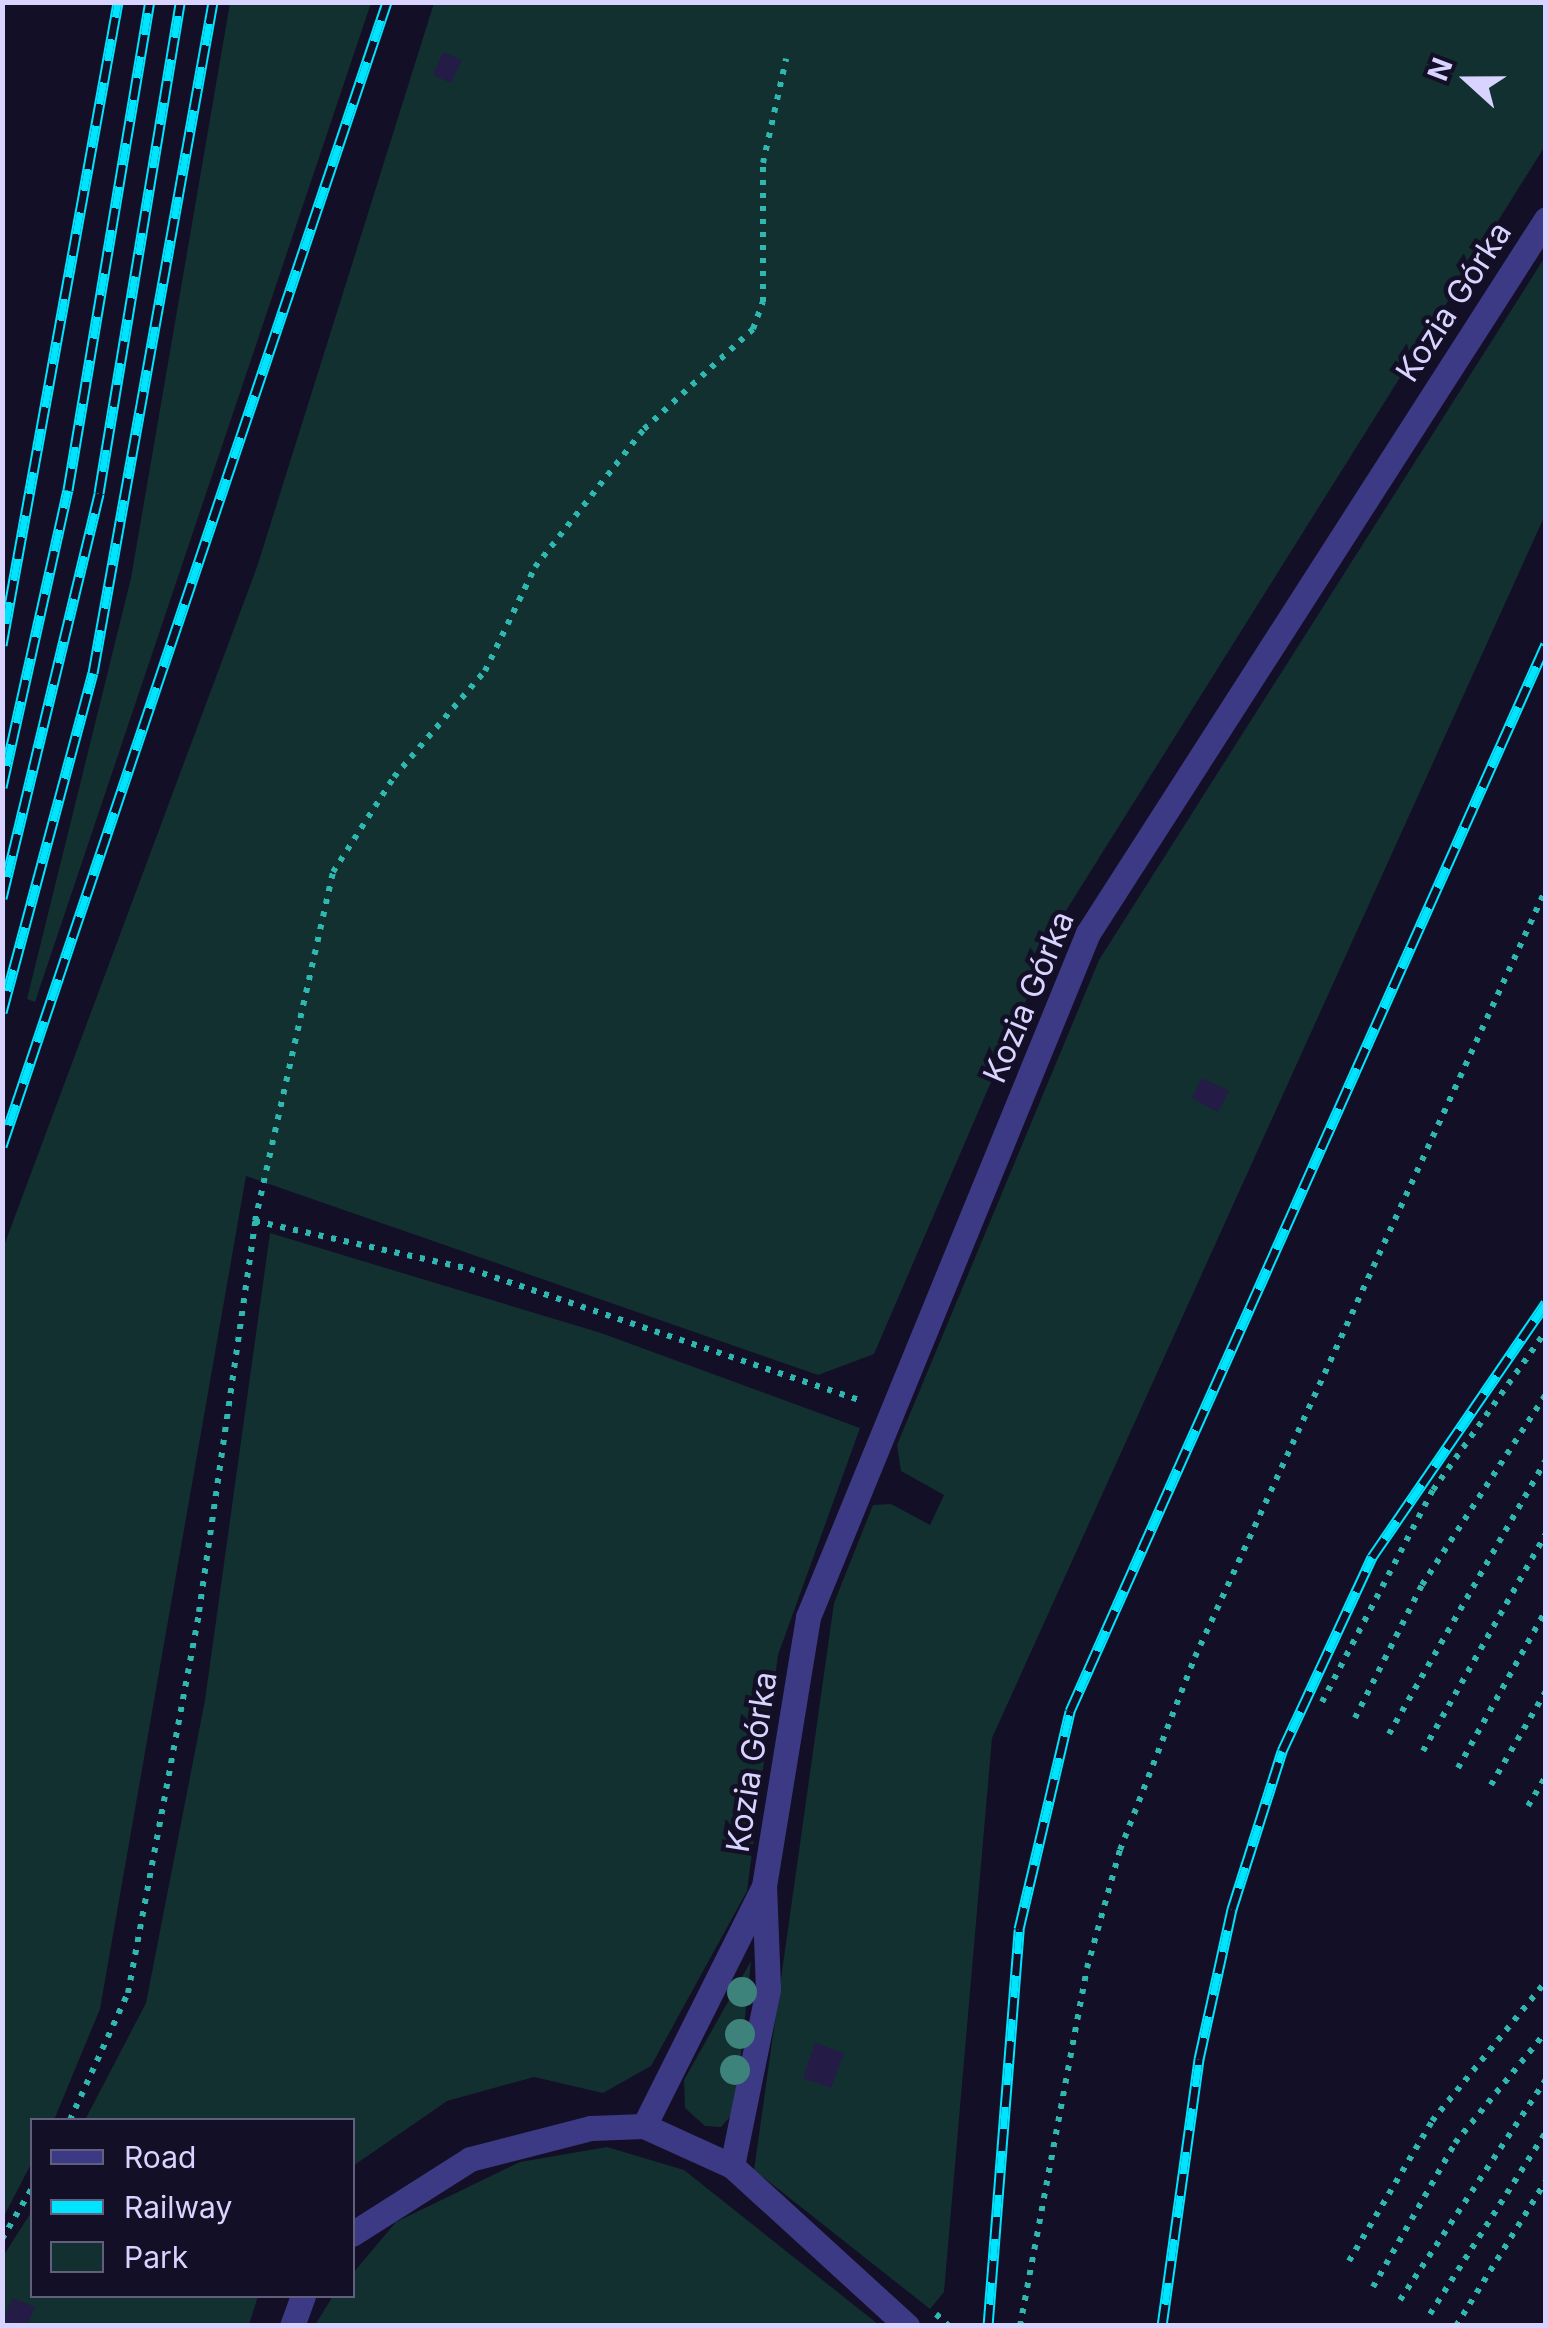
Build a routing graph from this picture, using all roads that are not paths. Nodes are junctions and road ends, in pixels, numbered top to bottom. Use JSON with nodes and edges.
{"nodes":[{"id":1,"x":1546,"y":219,"type":"edge"},
{"id":2,"x":764,"y":1886,"type":"junction"},
{"id":3,"x":644,"y":2126,"type":"junction"},
{"id":4,"x":732,"y":2166,"type":"junction"},
{"id":5,"x":355,"y":2232,"type":"edge"},
{"id":6,"x":302,"y":2298,"type":"edge"},
{"id":7,"x":292,"y":2326,"type":"edge"},
{"id":8,"x":907,"y":2326,"type":"edge"}],
"edges":[{"from":1,"to":2,"type":"street","name":"Kozia Górka"},
{"from":2,"to":3,"type":"street","name":"Kozia Górka"},
{"from":2,"to":4,"type":"street","name":"Kozia Górka"},
{"from":3,"to":4,"type":"street"},
{"from":3,"to":5,"type":"street"},
{"from":4,"to":8,"type":"street"},
{"from":6,"to":7,"type":"street"}]}
